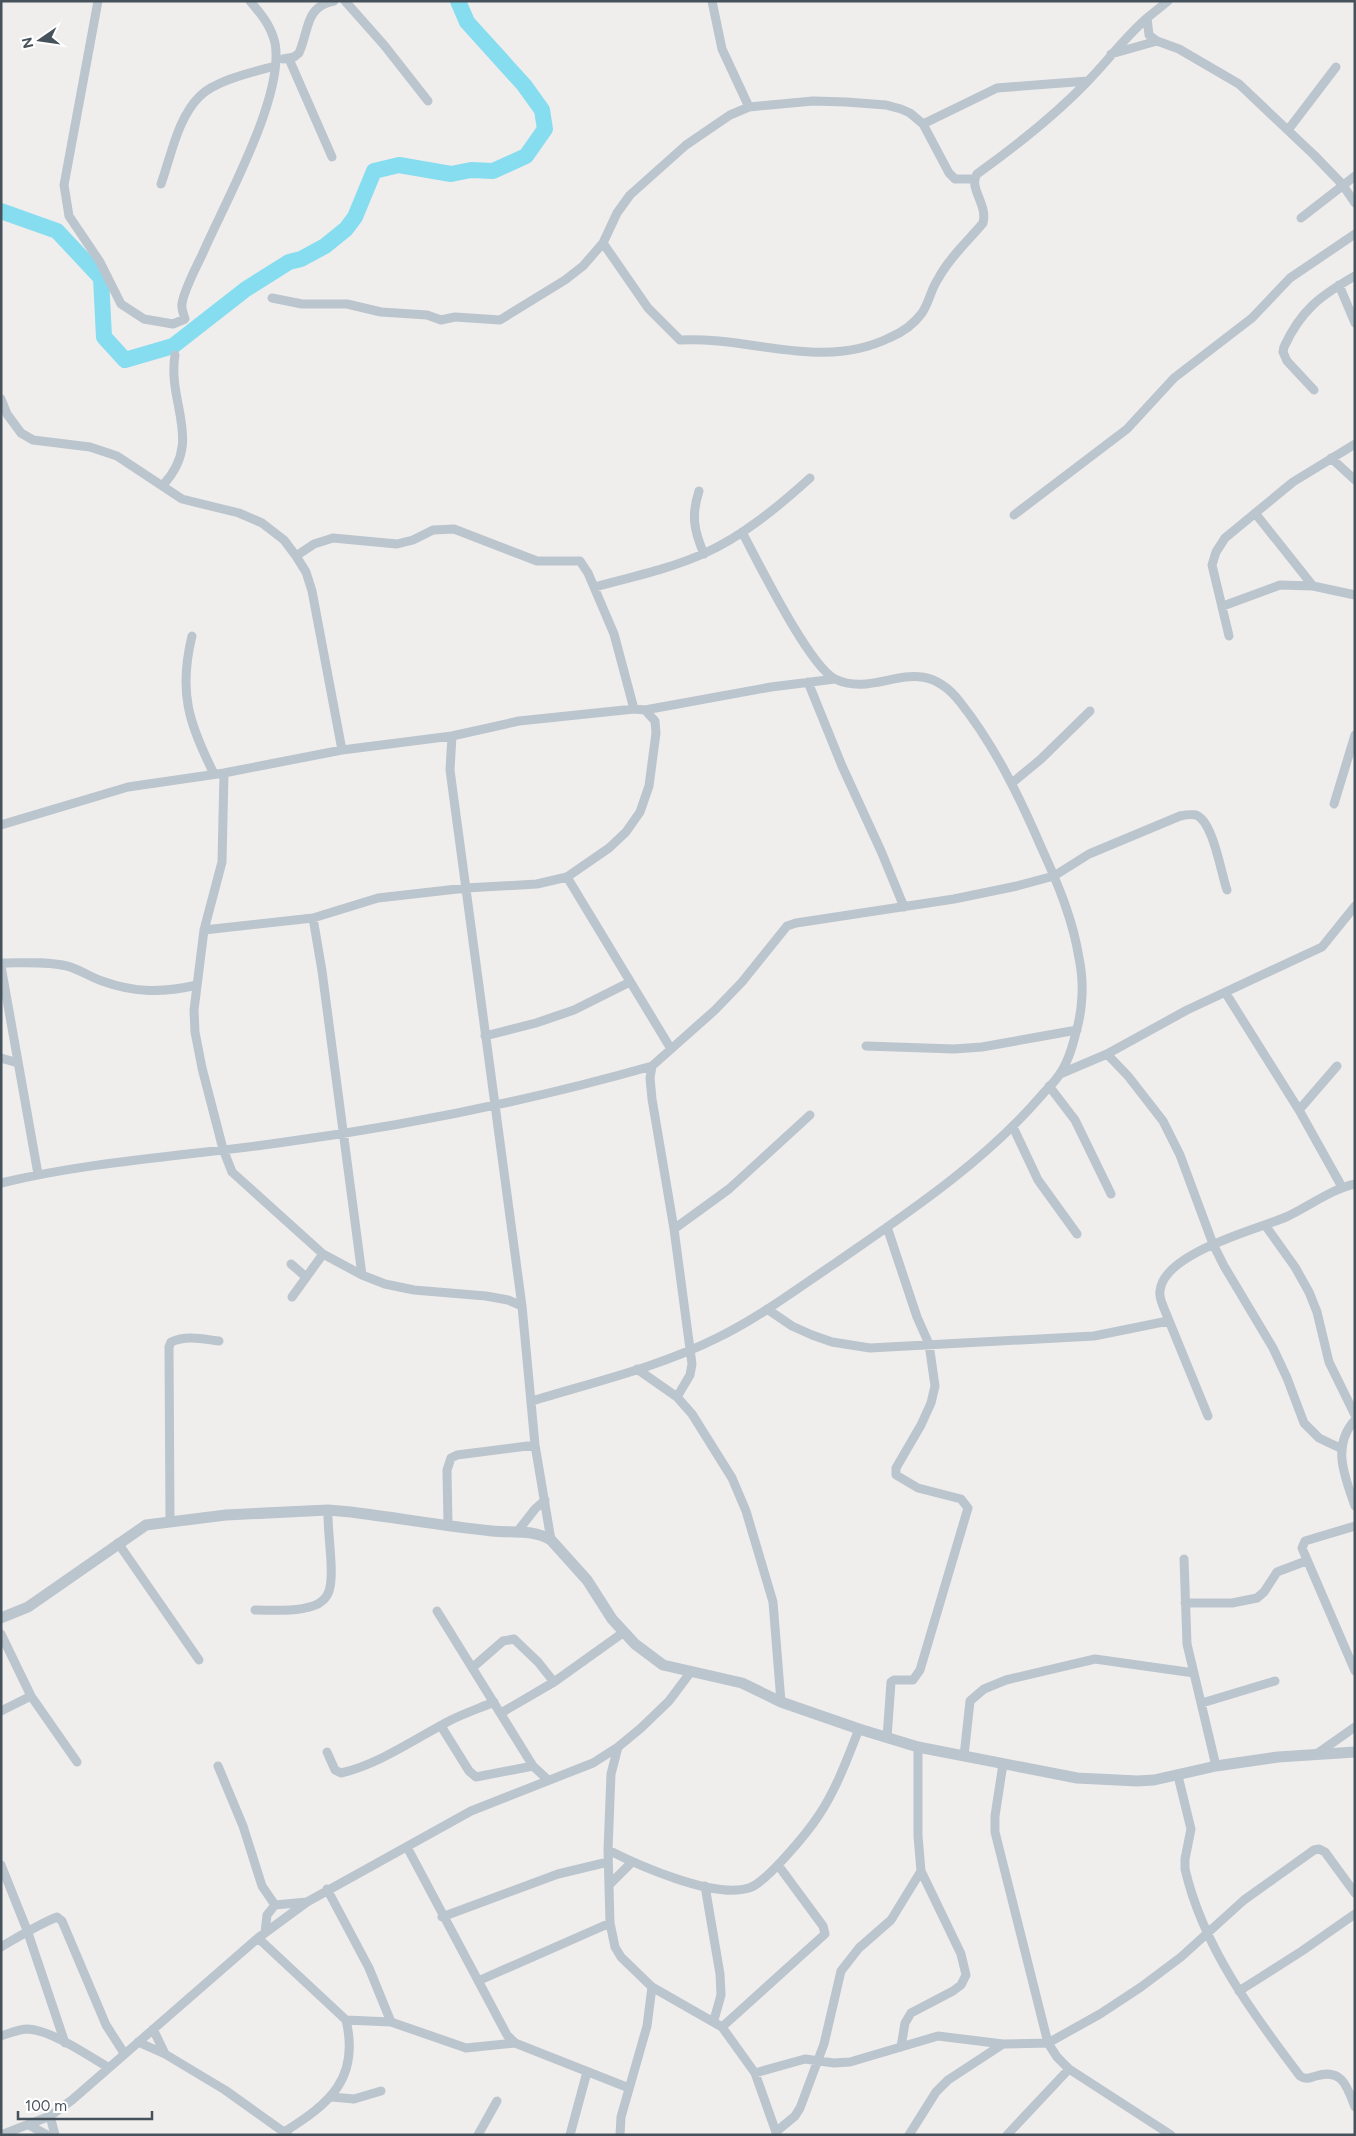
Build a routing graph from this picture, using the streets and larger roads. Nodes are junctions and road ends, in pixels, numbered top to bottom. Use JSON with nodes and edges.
{"nodes":[{"id":1,"x":98,"y":1,"type":"edge"},
{"id":2,"x":250,"y":1,"type":"edge"},
{"id":3,"x":334,"y":1,"type":"edge"},
{"id":4,"x":345,"y":1,"type":"edge"},
{"id":5,"x":712,"y":1,"type":"edge"},
{"id":6,"x":1168,"y":1,"type":"edge"},
{"id":7,"x":1147,"y":18,"type":"junction"},
{"id":8,"x":1157,"y":41,"type":"junction"},
{"id":9,"x":1110,"y":54,"type":"junction"},
{"id":10,"x":288,"y":59,"type":"junction"},
{"id":11,"x":275,"y":63,"type":"junction"},
{"id":12,"x":1336,"y":67,"type":"dead end"},
{"id":13,"x":1088,"y":81,"type":"junction"},
{"id":14,"x":428,"y":101,"type":"dead end"},
{"id":15,"x":749,"y":107,"type":"junction"},
{"id":16,"x":923,"y":124,"type":"junction"},
{"id":17,"x":1288,"y":130,"type":"junction"},
{"id":18,"x":332,"y":157,"type":"dead end"},
{"id":19,"x":1355,"y":176,"type":"edge"},
{"id":20,"x":974,"y":179,"type":"junction"},
{"id":21,"x":161,"y":184,"type":"dead end"},
{"id":22,"x":1342,"y":184,"type":"junction"},
{"id":23,"x":1355,"y":203,"type":"edge"},
{"id":24,"x":1301,"y":218,"type":"dead end"},
{"id":25,"x":1355,"y":234,"type":"edge"},
{"id":26,"x":603,"y":243,"type":"junction"},
{"id":27,"x":1355,"y":276,"type":"edge"},
{"id":28,"x":1339,"y":285,"type":"junction"},
{"id":29,"x":272,"y":298,"type":"dead end"},
{"id":30,"x":1355,"y":323,"type":"edge"},
{"id":31,"x":175,"y":355,"type":"dead end"},
{"id":32,"x":1314,"y":390,"type":"dead end"},
{"id":33,"x":1,"y":399,"type":"edge"},
{"id":34,"x":1355,"y":444,"type":"edge"},
{"id":35,"x":1331,"y":458,"type":"junction"},
{"id":36,"x":810,"y":478,"type":"dead end"},
{"id":37,"x":1355,"y":480,"type":"edge"},
{"id":38,"x":163,"y":485,"type":"junction"},
{"id":39,"x":699,"y":491,"type":"dead end"},
{"id":40,"x":1255,"y":513,"type":"junction"},
{"id":41,"x":1014,"y":515,"type":"dead end"},
{"id":42,"x":742,"y":532,"type":"junction"},
{"id":43,"x":704,"y":554,"type":"junction"},
{"id":44,"x":296,"y":556,"type":"junction"},
{"id":45,"x":1314,"y":586,"type":"junction"},
{"id":46,"x":595,"y":587,"type":"junction"},
{"id":47,"x":1355,"y":595,"type":"edge"},
{"id":48,"x":1223,"y":606,"type":"junction"},
{"id":49,"x":192,"y":636,"type":"dead end"},
{"id":50,"x":1229,"y":636,"type":"dead end"},
{"id":51,"x":835,"y":679,"type":"junction"},
{"id":52,"x":808,"y":682,"type":"junction"},
{"id":53,"x":634,"y":709,"type":"junction"},
{"id":54,"x":645,"y":710,"type":"junction"},
{"id":55,"x":1090,"y":711,"type":"dead end"},
{"id":56,"x":1355,"y":735,"type":"edge"},
{"id":57,"x":452,"y":736,"type":"junction"},
{"id":58,"x":342,"y":750,"type":"junction"},
{"id":59,"x":224,"y":773,"type":"junction"},
{"id":60,"x":214,"y":774,"type":"junction"},
{"id":61,"x":1012,"y":783,"type":"junction"},
{"id":62,"x":1334,"y":804,"type":"dead end"},
{"id":63,"x":1,"y":825,"type":"edge"},
{"id":64,"x":1054,"y":876,"type":"junction"},
{"id":65,"x":567,"y":877,"type":"junction"},
{"id":66,"x":466,"y":888,"type":"junction"},
{"id":67,"x":1227,"y":890,"type":"dead end"},
{"id":68,"x":1355,"y":906,"type":"edge"},
{"id":69,"x":904,"y":907,"type":"junction"},
{"id":70,"x":313,"y":918,"type":"junction"},
{"id":71,"x":204,"y":930,"type":"junction"},
{"id":72,"x":1,"y":965,"type":"edge"},
{"id":73,"x":630,"y":982,"type":"junction"},
{"id":74,"x":197,"y":984,"type":"junction"},
{"id":75,"x":1225,"y":992,"type":"junction"},
{"id":76,"x":1077,"y":1030,"type":"junction"},
{"id":77,"x":485,"y":1036,"type":"junction"},
{"id":78,"x":866,"y":1046,"type":"dead end"},
{"id":79,"x":671,"y":1049,"type":"junction"},
{"id":80,"x":1107,"y":1054,"type":"junction"},
{"id":81,"x":1,"y":1058,"type":"edge"},
{"id":82,"x":18,"y":1063,"type":"junction"},
{"id":83,"x":652,"y":1066,"type":"junction"},
{"id":84,"x":1337,"y":1066,"type":"dead end"},
{"id":85,"x":1060,"y":1074,"type":"junction"},
{"id":86,"x":1050,"y":1086,"type":"junction"},
{"id":87,"x":495,"y":1105,"type":"junction"},
{"id":88,"x":1299,"y":1110,"type":"junction"},
{"id":89,"x":810,"y":1116,"type":"dead end"},
{"id":90,"x":1012,"y":1127,"type":"junction"},
{"id":91,"x":342,"y":1133,"type":"junction"},
{"id":92,"x":223,"y":1149,"type":"junction"},
{"id":93,"x":38,"y":1174,"type":"junction"},
{"id":94,"x":1,"y":1183,"type":"edge"},
{"id":95,"x":1355,"y":1184,"type":"edge"},
{"id":96,"x":1342,"y":1187,"type":"junction"},
{"id":97,"x":1111,"y":1194,"type":"dead end"},
{"id":98,"x":1265,"y":1226,"type":"junction"},
{"id":99,"x":888,"y":1227,"type":"junction"},
{"id":100,"x":674,"y":1229,"type":"junction"},
{"id":101,"x":1077,"y":1234,"type":"dead end"},
{"id":102,"x":1213,"y":1244,"type":"junction"},
{"id":103,"x":323,"y":1254,"type":"junction"},
{"id":104,"x":291,"y":1264,"type":"dead end"},
{"id":105,"x":362,"y":1275,"type":"junction"},
{"id":106,"x":306,"y":1277,"type":"junction"},
{"id":107,"x":292,"y":1297,"type":"dead end"},
{"id":108,"x":522,"y":1306,"type":"junction"},
{"id":109,"x":767,"y":1309,"type":"junction"},
{"id":110,"x":1168,"y":1321,"type":"junction"},
{"id":111,"x":219,"y":1341,"type":"dead end"},
{"id":112,"x":929,"y":1344,"type":"junction"},
{"id":113,"x":691,"y":1350,"type":"junction"},
{"id":114,"x":637,"y":1369,"type":"junction"},
{"id":115,"x":677,"y":1397,"type":"junction"},
{"id":116,"x":532,"y":1401,"type":"junction"},
{"id":117,"x":1208,"y":1416,"type":"dead end"},
{"id":118,"x":1355,"y":1416,"type":"edge"},
{"id":119,"x":1355,"y":1420,"type":"edge"},
{"id":120,"x":535,"y":1445,"type":"junction"},
{"id":121,"x":1340,"y":1448,"type":"junction"},
{"id":122,"x":545,"y":1500,"type":"junction"},
{"id":123,"x":1355,"y":1506,"type":"edge"},
{"id":124,"x":328,"y":1510,"type":"junction"},
{"id":125,"x":170,"y":1521,"type":"junction"},
{"id":126,"x":448,"y":1524,"type":"junction"},
{"id":127,"x":1355,"y":1526,"type":"edge"},
{"id":128,"x":517,"y":1532,"type":"junction"},
{"id":129,"x":551,"y":1540,"type":"junction"},
{"id":130,"x":118,"y":1543,"type":"junction"},
{"id":131,"x":1184,"y":1560,"type":"dead end"},
{"id":132,"x":1306,"y":1561,"type":"junction"},
{"id":133,"x":1185,"y":1604,"type":"junction"},
{"id":134,"x":255,"y":1610,"type":"dead end"},
{"id":135,"x":437,"y":1611,"type":"dead end"},
{"id":136,"x":1,"y":1618,"type":"edge"},
{"id":137,"x":624,"y":1632,"type":"junction"},
{"id":138,"x":1,"y":1634,"type":"edge"},
{"id":139,"x":199,"y":1660,"type":"dead end"},
{"id":140,"x":472,"y":1668,"type":"junction"},
{"id":141,"x":1355,"y":1671,"type":"edge"},
{"id":142,"x":690,"y":1673,"type":"junction"},
{"id":143,"x":1194,"y":1673,"type":"junction"},
{"id":144,"x":1276,"y":1681,"type":"dead end"},
{"id":145,"x":554,"y":1682,"type":"junction"},
{"id":146,"x":31,"y":1696,"type":"junction"},
{"id":147,"x":494,"y":1702,"type":"junction"},
{"id":148,"x":781,"y":1702,"type":"junction"},
{"id":149,"x":1202,"y":1703,"type":"junction"},
{"id":150,"x":1,"y":1711,"type":"edge"},
{"id":151,"x":501,"y":1713,"type":"junction"},
{"id":152,"x":441,"y":1726,"type":"junction"},
{"id":153,"x":1355,"y":1727,"type":"edge"},
{"id":154,"x":859,"y":1730,"type":"junction"},
{"id":155,"x":887,"y":1738,"type":"junction"},
{"id":156,"x":618,"y":1747,"type":"junction"},
{"id":157,"x":918,"y":1747,"type":"junction"},
{"id":158,"x":328,"y":1752,"type":"dead end"},
{"id":159,"x":1355,"y":1752,"type":"edge"},
{"id":160,"x":1318,"y":1753,"type":"junction"},
{"id":161,"x":964,"y":1756,"type":"junction"},
{"id":162,"x":77,"y":1762,"type":"dead end"},
{"id":163,"x":1003,"y":1764,"type":"junction"},
{"id":164,"x":218,"y":1766,"type":"dead end"},
{"id":165,"x":533,"y":1766,"type":"junction"},
{"id":166,"x":1216,"y":1766,"type":"junction"},
{"id":167,"x":1178,"y":1776,"type":"junction"},
{"id":168,"x":548,"y":1780,"type":"junction"},
{"id":169,"x":407,"y":1847,"type":"junction"},
{"id":170,"x":608,"y":1850,"type":"junction"},
{"id":171,"x":608,"y":1862,"type":"junction"},
{"id":172,"x":632,"y":1862,"type":"junction"},
{"id":173,"x":778,"y":1864,"type":"junction"},
{"id":174,"x":1,"y":1865,"type":"edge"},
{"id":175,"x":921,"y":1871,"type":"junction"},
{"id":176,"x":609,"y":1885,"type":"junction"},
{"id":177,"x":705,"y":1886,"type":"junction"},
{"id":178,"x":327,"y":1889,"type":"junction"},
{"id":179,"x":1355,"y":1893,"type":"edge"},
{"id":180,"x":307,"y":1902,"type":"junction"},
{"id":181,"x":274,"y":1905,"type":"junction"},
{"id":182,"x":1355,"y":1914,"type":"edge"},
{"id":183,"x":442,"y":1917,"type":"junction"},
{"id":184,"x":610,"y":1923,"type":"junction"},
{"id":185,"x":27,"y":1930,"type":"junction"},
{"id":186,"x":1207,"y":1932,"type":"junction"},
{"id":187,"x":262,"y":1935,"type":"junction"},
{"id":188,"x":1,"y":1947,"type":"edge"},
{"id":189,"x":478,"y":1981,"type":"junction"},
{"id":190,"x":652,"y":1987,"type":"junction"},
{"id":191,"x":1239,"y":1990,"type":"junction"},
{"id":192,"x":346,"y":2020,"type":"junction"},
{"id":193,"x":714,"y":2020,"type":"junction"},
{"id":194,"x":391,"y":2022,"type":"junction"},
{"id":195,"x":722,"y":2027,"type":"junction"},
{"id":196,"x":153,"y":2029,"type":"junction"},
{"id":197,"x":1,"y":2036,"type":"edge"},
{"id":198,"x":138,"y":2042,"type":"junction"},
{"id":199,"x":65,"y":2043,"type":"junction"},
{"id":200,"x":515,"y":2043,"type":"junction"},
{"id":201,"x":1048,"y":2043,"type":"junction"},
{"id":202,"x":1003,"y":2044,"type":"junction"},
{"id":203,"x":901,"y":2047,"type":"junction"},
{"id":204,"x":124,"y":2053,"type":"junction"},
{"id":205,"x":165,"y":2054,"type":"junction"},
{"id":206,"x":819,"y":2060,"type":"junction"},
{"id":207,"x":109,"y":2068,"type":"junction"},
{"id":208,"x":1069,"y":2069,"type":"junction"},
{"id":209,"x":587,"y":2072,"type":"junction"},
{"id":210,"x":755,"y":2073,"type":"junction"},
{"id":211,"x":628,"y":2088,"type":"junction"},
{"id":212,"x":381,"y":2091,"type":"dead end"},
{"id":213,"x":332,"y":2097,"type":"junction"},
{"id":214,"x":497,"y":2101,"type":"dead end"},
{"id":215,"x":1355,"y":2107,"type":"edge"},
{"id":216,"x":50,"y":2116,"type":"junction"},
{"id":217,"x":29,"y":2125,"type":"junction"},
{"id":218,"x":286,"y":2133,"type":"edge"},
{"id":219,"x":777,"y":2133,"type":"edge"},
{"id":220,"x":1,"y":2135,"type":"edge"},
{"id":221,"x":47,"y":2135,"type":"edge"},
{"id":222,"x":55,"y":2135,"type":"edge"},
{"id":223,"x":478,"y":2135,"type":"edge"},
{"id":224,"x":570,"y":2135,"type":"edge"},
{"id":225,"x":620,"y":2135,"type":"edge"},
{"id":226,"x":909,"y":2135,"type":"edge"},
{"id":227,"x":1007,"y":2135,"type":"edge"},
{"id":228,"x":1171,"y":2135,"type":"edge"}],
"edges":[{"from":1,"to":11,"type":"street"},
{"from":2,"to":11,"type":"street"},
{"from":3,"to":10,"type":"street"},
{"from":4,"to":14,"type":"street"},
{"from":5,"to":15,"type":"street"},
{"from":6,"to":7,"type":"street"},
{"from":7,"to":8,"type":"street"},
{"from":7,"to":9,"type":"street"},
{"from":8,"to":9,"type":"street"},
{"from":8,"to":17,"type":"street"},
{"from":9,"to":13,"type":"street"},
{"from":10,"to":11,"type":"street"},
{"from":10,"to":18,"type":"street"},
{"from":11,"to":21,"type":"street"},
{"from":12,"to":17,"type":"street"},
{"from":13,"to":16,"type":"street"},
{"from":13,"to":20,"type":"street"},
{"from":15,"to":16,"type":"street"},
{"from":15,"to":26,"type":"street"},
{"from":16,"to":20,"type":"street"},
{"from":17,"to":22,"type":"street"},
{"from":19,"to":22,"type":"street"},
{"from":20,"to":26,"type":"street"},
{"from":22,"to":23,"type":"street"},
{"from":22,"to":24,"type":"street"},
{"from":25,"to":41,"type":"street"},
{"from":26,"to":29,"type":"street"},
{"from":27,"to":28,"type":"street"},
{"from":28,"to":30,"type":"street"},
{"from":28,"to":32,"type":"street"},
{"from":31,"to":38,"type":"street"},
{"from":33,"to":38,"type":"street"},
{"from":34,"to":35,"type":"street"},
{"from":35,"to":37,"type":"street"},
{"from":35,"to":40,"type":"street"},
{"from":36,"to":42,"type":"street"},
{"from":38,"to":44,"type":"street"},
{"from":39,"to":43,"type":"street"},
{"from":40,"to":45,"type":"street"},
{"from":40,"to":48,"type":"street"},
{"from":42,"to":43,"type":"street"},
{"from":42,"to":51,"type":"street"},
{"from":43,"to":46,"type":"street"},
{"from":44,"to":46,"type":"street"},
{"from":44,"to":58,"type":"street"},
{"from":45,"to":47,"type":"street"},
{"from":45,"to":48,"type":"street"},
{"from":46,"to":53,"type":"street"},
{"from":48,"to":50,"type":"street"},
{"from":49,"to":60,"type":"street"},
{"from":51,"to":52,"type":"street"},
{"from":51,"to":61,"type":"street"},
{"from":52,"to":54,"type":"street"},
{"from":52,"to":69,"type":"street"},
{"from":53,"to":54,"type":"street"},
{"from":53,"to":57,"type":"street"},
{"from":54,"to":65,"type":"street"},
{"from":55,"to":61,"type":"street"},
{"from":56,"to":62,"type":"street"},
{"from":57,"to":58,"type":"street"},
{"from":57,"to":66,"type":"street"},
{"from":58,"to":59,"type":"street"},
{"from":59,"to":60,"type":"street"},
{"from":59,"to":71,"type":"street"},
{"from":60,"to":63,"type":"street"},
{"from":61,"to":64,"type":"street"},
{"from":64,"to":67,"type":"street"},
{"from":64,"to":69,"type":"street"},
{"from":64,"to":76,"type":"street"},
{"from":65,"to":66,"type":"street"},
{"from":65,"to":73,"type":"street"},
{"from":66,"to":70,"type":"street"},
{"from":66,"to":77,"type":"street"},
{"from":68,"to":75,"type":"street"},
{"from":69,"to":79,"type":"street"},
{"from":70,"to":71,"type":"street"},
{"from":70,"to":91,"type":"street"},
{"from":71,"to":74,"type":"street"},
{"from":72,"to":74,"type":"street"},
{"from":72,"to":82,"type":"street"},
{"from":73,"to":77,"type":"street"},
{"from":73,"to":79,"type":"street"},
{"from":74,"to":92,"type":"street"},
{"from":75,"to":80,"type":"street"},
{"from":75,"to":88,"type":"street"},
{"from":76,"to":78,"type":"street"},
{"from":76,"to":85,"type":"street"},
{"from":77,"to":87,"type":"street"},
{"from":79,"to":83,"type":"street"},
{"from":80,"to":85,"type":"street"},
{"from":80,"to":102,"type":"street"},
{"from":81,"to":82,"type":"street"},
{"from":82,"to":93,"type":"street"},
{"from":83,"to":87,"type":"street"},
{"from":83,"to":100,"type":"street"},
{"from":84,"to":88,"type":"street"},
{"from":85,"to":86,"type":"street"},
{"from":86,"to":90,"type":"street"},
{"from":86,"to":97,"type":"street"},
{"from":87,"to":91,"type":"street"},
{"from":87,"to":108,"type":"street"},
{"from":88,"to":96,"type":"street"},
{"from":89,"to":100,"type":"street"},
{"from":90,"to":99,"type":"street"},
{"from":90,"to":101,"type":"street"},
{"from":91,"to":92,"type":"street"},
{"from":91,"to":105,"type":"street"},
{"from":92,"to":93,"type":"street"},
{"from":92,"to":103,"type":"street"},
{"from":93,"to":94,"type":"street"},
{"from":95,"to":96,"type":"street"},
{"from":96,"to":98,"type":"street"},
{"from":98,"to":102,"type":"street"},
{"from":98,"to":118,"type":"street"},
{"from":99,"to":109,"type":"street"},
{"from":99,"to":112,"type":"street"},
{"from":100,"to":113,"type":"street"},
{"from":102,"to":110,"type":"street"},
{"from":102,"to":121,"type":"street"},
{"from":103,"to":105,"type":"street"},
{"from":103,"to":106,"type":"street"},
{"from":104,"to":106,"type":"street"},
{"from":105,"to":108,"type":"street"},
{"from":106,"to":107,"type":"street"},
{"from":108,"to":116,"type":"street"},
{"from":109,"to":112,"type":"street"},
{"from":109,"to":113,"type":"street"},
{"from":110,"to":112,"type":"street"},
{"from":110,"to":117,"type":"street"},
{"from":111,"to":125,"type":"street"},
{"from":112,"to":155,"type":"street"},
{"from":113,"to":114,"type":"street"},
{"from":113,"to":115,"type":"street"},
{"from":114,"to":115,"type":"street"},
{"from":114,"to":116,"type":"street"},
{"from":115,"to":148,"type":"street"},
{"from":116,"to":120,"type":"street"},
{"from":119,"to":121,"type":"street"},
{"from":120,"to":122,"type":"street"},
{"from":120,"to":126,"type":"street"},
{"from":121,"to":123,"type":"street"},
{"from":122,"to":128,"type":"street"},
{"from":122,"to":129,"type":"street"},
{"from":124,"to":125,"type":"street"},
{"from":124,"to":126,"type":"street"},
{"from":124,"to":134,"type":"street"},
{"from":125,"to":130,"type":"street"},
{"from":126,"to":128,"type":"street"},
{"from":127,"to":132,"type":"street"},
{"from":128,"to":129,"type":"street"},
{"from":129,"to":137,"type":"street"},
{"from":130,"to":136,"type":"street"},
{"from":130,"to":139,"type":"street"},
{"from":131,"to":133,"type":"street"},
{"from":132,"to":133,"type":"street"},
{"from":132,"to":141,"type":"street"},
{"from":133,"to":143,"type":"street"},
{"from":135,"to":140,"type":"street"},
{"from":137,"to":142,"type":"street"},
{"from":137,"to":145,"type":"street"},
{"from":138,"to":146,"type":"street"},
{"from":140,"to":145,"type":"street"},
{"from":140,"to":147,"type":"street"},
{"from":142,"to":148,"type":"street"},
{"from":142,"to":156,"type":"street"},
{"from":143,"to":149,"type":"street"},
{"from":143,"to":161,"type":"street"},
{"from":144,"to":149,"type":"street"},
{"from":145,"to":151,"type":"street"},
{"from":146,"to":150,"type":"street"},
{"from":146,"to":162,"type":"street"},
{"from":147,"to":151,"type":"street"},
{"from":147,"to":152,"type":"street"},
{"from":148,"to":154,"type":"street"},
{"from":149,"to":166,"type":"street"},
{"from":151,"to":165,"type":"street"},
{"from":152,"to":158,"type":"street"},
{"from":152,"to":165,"type":"street"},
{"from":153,"to":160,"type":"street"},
{"from":154,"to":155,"type":"street"},
{"from":154,"to":173,"type":"street"},
{"from":155,"to":157,"type":"street"},
{"from":156,"to":168,"type":"street"},
{"from":156,"to":170,"type":"street"},
{"from":157,"to":161,"type":"street"},
{"from":157,"to":175,"type":"street"},
{"from":159,"to":160,"type":"street"},
{"from":160,"to":166,"type":"street"},
{"from":161,"to":163,"type":"street"},
{"from":163,"to":167,"type":"street"},
{"from":163,"to":201,"type":"street"},
{"from":164,"to":181,"type":"street"},
{"from":165,"to":168,"type":"street"},
{"from":166,"to":167,"type":"street"},
{"from":167,"to":186,"type":"street"},
{"from":168,"to":169,"type":"street"},
{"from":169,"to":178,"type":"street"},
{"from":169,"to":183,"type":"street"},
{"from":170,"to":171,"type":"street"},
{"from":170,"to":172,"type":"street"},
{"from":171,"to":176,"type":"street"},
{"from":171,"to":183,"type":"street"},
{"from":172,"to":176,"type":"street"},
{"from":172,"to":177,"type":"street"},
{"from":173,"to":177,"type":"street"},
{"from":173,"to":195,"type":"street"},
{"from":174,"to":185,"type":"street"},
{"from":175,"to":203,"type":"street"},
{"from":175,"to":206,"type":"street"},
{"from":176,"to":184,"type":"street"},
{"from":177,"to":193,"type":"street"},
{"from":178,"to":180,"type":"street"},
{"from":178,"to":194,"type":"street"},
{"from":179,"to":186,"type":"street"},
{"from":180,"to":181,"type":"street"},
{"from":180,"to":187,"type":"street"},
{"from":181,"to":187,"type":"street"},
{"from":182,"to":191,"type":"street"},
{"from":183,"to":189,"type":"street"},
{"from":184,"to":189,"type":"street"},
{"from":184,"to":190,"type":"street"},
{"from":185,"to":188,"type":"street"},
{"from":185,"to":199,"type":"street"},
{"from":185,"to":204,"type":"street"},
{"from":186,"to":191,"type":"street"},
{"from":186,"to":201,"type":"street"},
{"from":187,"to":192,"type":"street"},
{"from":187,"to":196,"type":"street"},
{"from":189,"to":200,"type":"street"},
{"from":190,"to":193,"type":"street"},
{"from":190,"to":211,"type":"street"},
{"from":191,"to":215,"type":"street"},
{"from":192,"to":194,"type":"street"},
{"from":192,"to":213,"type":"street"},
{"from":193,"to":195,"type":"street"},
{"from":194,"to":200,"type":"street"},
{"from":195,"to":210,"type":"street"},
{"from":196,"to":198,"type":"street"},
{"from":196,"to":205,"type":"street"},
{"from":197,"to":199,"type":"street"},
{"from":198,"to":204,"type":"street"},
{"from":198,"to":205,"type":"street"},
{"from":199,"to":207,"type":"street"},
{"from":200,"to":209,"type":"street"},
{"from":201,"to":202,"type":"street"},
{"from":201,"to":208,"type":"street"},
{"from":202,"to":203,"type":"street"},
{"from":202,"to":226,"type":"street"},
{"from":203,"to":206,"type":"street"},
{"from":204,"to":207,"type":"street"},
{"from":205,"to":218,"type":"street"},
{"from":206,"to":210,"type":"street"},
{"from":206,"to":219,"type":"street"},
{"from":207,"to":216,"type":"street"},
{"from":208,"to":227,"type":"street"},
{"from":208,"to":228,"type":"street"},
{"from":209,"to":211,"type":"street"},
{"from":209,"to":224,"type":"street"},
{"from":210,"to":219,"type":"street"},
{"from":211,"to":225,"type":"street"},
{"from":212,"to":213,"type":"street"},
{"from":213,"to":218,"type":"street"},
{"from":214,"to":223,"type":"street"},
{"from":216,"to":217,"type":"street"},
{"from":216,"to":222,"type":"street"},
{"from":217,"to":220,"type":"street"},
{"from":217,"to":221,"type":"street"}]}
